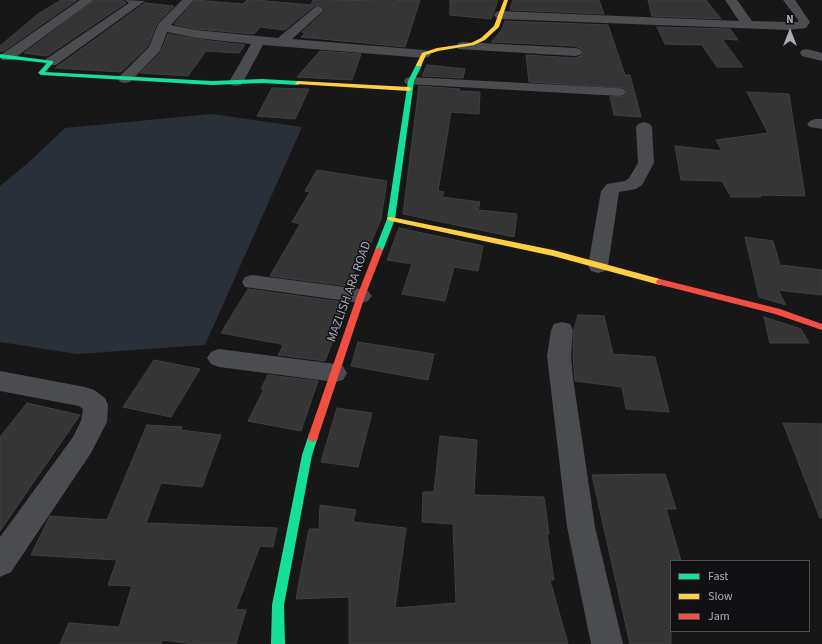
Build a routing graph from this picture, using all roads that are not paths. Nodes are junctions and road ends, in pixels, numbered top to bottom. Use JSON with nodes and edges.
{"nodes":[{"id":1,"x":88,"y":0,"type":"edge"},
{"id":2,"x":131,"y":0,"type":"edge"},
{"id":3,"x":188,"y":0,"type":"edge"},
{"id":4,"x":506,"y":0,"type":"edge"},
{"id":5,"x":731,"y":0,"type":"edge"},
{"id":6,"x":789,"y":0,"type":"edge"},
{"id":7,"x":318,"y":10,"type":"dead end"},
{"id":8,"x":500,"y":15,"type":"junction"},
{"id":9,"x":748,"y":25,"type":"junction"},
{"id":10,"x":162,"y":27,"type":"junction"},
{"id":11,"x":259,"y":41,"type":"junction"},
{"id":12,"x":281,"y":42,"type":"junction"},
{"id":13,"x":463,"y":46,"type":"junction"},
{"id":14,"x":575,"y":52,"type":"dead end"},
{"id":15,"x":807,"y":53,"type":"dead end"},
{"id":16,"x":424,"y":54,"type":"junction"},
{"id":17,"x":4,"y":57,"type":"edge"},
{"id":18,"x":822,"y":57,"type":"edge"},
{"id":19,"x":51,"y":62,"type":"junction"},
{"id":20,"x":125,"y":79,"type":"junction"},
{"id":21,"x":236,"y":82,"type":"junction"},
{"id":22,"x":410,"y":85,"type":"junction"},
{"id":23,"x":619,"y":92,"type":"dead end"},
{"id":24,"x":644,"y":127,"type":"dead end"},
{"id":25,"x":391,"y":219,"type":"junction"},
{"id":26,"x":598,"y":266,"type":"junction"},
{"id":27,"x":252,"y":282,"type":"dead end"},
{"id":28,"x":361,"y":296,"type":"junction"},
{"id":29,"x":822,"y":327,"type":"edge"},
{"id":30,"x":562,"y":330,"type":"dead end"},
{"id":31,"x":219,"y":358,"type":"dead end"},
{"id":32,"x":335,"y":373,"type":"junction"},
{"id":33,"x":0,"y":381,"type":"edge"},
{"id":34,"x":0,"y":562,"type":"edge"},
{"id":35,"x":278,"y":644,"type":"edge"},
{"id":36,"x":607,"y":644,"type":"edge"}],
"edges":[{"from":1,"to":17,"type":"street"},
{"from":2,"to":19,"type":"street"},
{"from":3,"to":10,"type":"street"},
{"from":4,"to":8,"type":"street"},
{"from":5,"to":9,"type":"street"},
{"from":6,"to":9,"type":"street"},
{"from":7,"to":12,"type":"street"},
{"from":8,"to":9,"type":"street"},
{"from":8,"to":13,"type":"street"},
{"from":10,"to":11,"type":"street"},
{"from":10,"to":20,"type":"street"},
{"from":11,"to":12,"type":"street"},
{"from":11,"to":21,"type":"street"},
{"from":12,"to":16,"type":"street"},
{"from":13,"to":14,"type":"street"},
{"from":13,"to":16,"type":"street"},
{"from":15,"to":18,"type":"street"},
{"from":16,"to":22,"type":"street","name":"MAZLISH ARA ROAD"},
{"from":17,"to":19,"type":"street"},
{"from":19,"to":20,"type":"street"},
{"from":20,"to":21,"type":"street"},
{"from":21,"to":22,"type":"street"},
{"from":22,"to":23,"type":"street"},
{"from":22,"to":25,"type":"street","name":"MAZLISH ARA ROAD"},
{"from":24,"to":26,"type":"street"},
{"from":25,"to":26,"type":"street"},
{"from":25,"to":28,"type":"street","name":"MAZLISH ARA ROAD"},
{"from":26,"to":29,"type":"street"},
{"from":27,"to":28,"type":"street"},
{"from":28,"to":32,"type":"street","name":"MAZLISH ARA ROAD"},
{"from":30,"to":36,"type":"street"},
{"from":31,"to":32,"type":"street"},
{"from":32,"to":35,"type":"street","name":"MAZLISH ARA ROAD"},
{"from":33,"to":34,"type":"street"}]}
